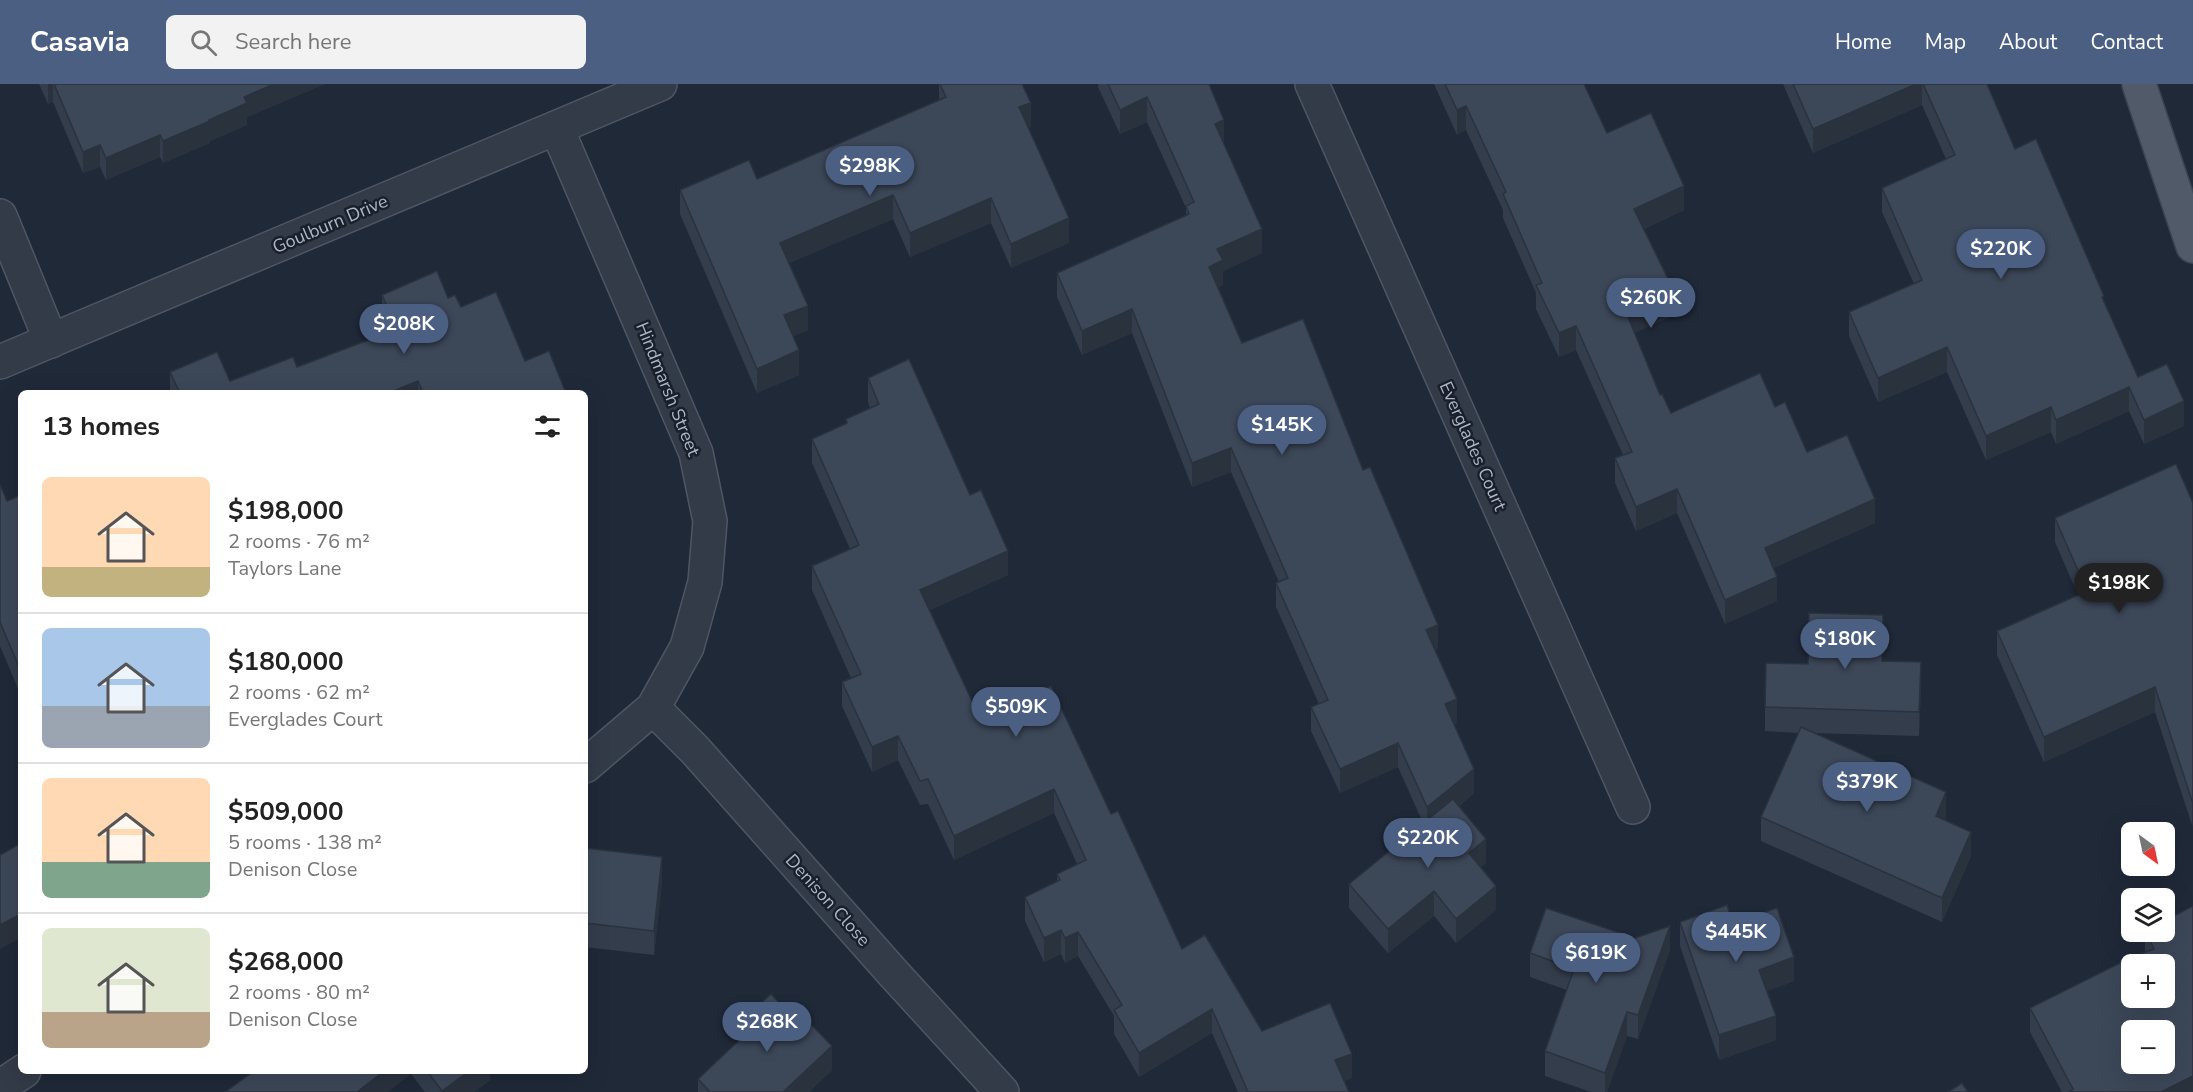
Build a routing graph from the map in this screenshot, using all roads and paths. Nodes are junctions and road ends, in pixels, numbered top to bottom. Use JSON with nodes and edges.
{"nodes":[{"id":1,"x":660,"y":84,"type":"edge"},
{"id":2,"x":1312,"y":84,"type":"edge"},
{"id":3,"x":2140,"y":84,"type":"edge"},
{"id":4,"x":557,"y":129,"type":"junction"},
{"id":5,"x":2193,"y":180,"type":"edge"},
{"id":6,"x":0,"y":216,"type":"edge"},
{"id":7,"x":2193,"y":246,"type":"edge"},
{"id":8,"x":51,"y":341,"type":"junction"},
{"id":9,"x":0,"y":363,"type":"edge"},
{"id":10,"x":653,"y":708,"type":"junction"},
{"id":11,"x":588,"y":763,"type":"edge"},
{"id":12,"x":1633,"y":807,"type":"dead end"},
{"id":13,"x":20,"y":1074,"type":"edge"},
{"id":14,"x":0,"y":1087,"type":"edge"},
{"id":15,"x":1002,"y":1092,"type":"edge"}],
"edges":[{"from":1,"to":4,"type":"street","name":"Goulburn Drive"},
{"from":2,"to":12,"type":"street","name":"Everglades Court"},
{"from":3,"to":5,"type":"main road"},
{"from":3,"to":7,"type":"main road"},
{"from":4,"to":8,"type":"street","name":"Goulburn Drive"},
{"from":4,"to":10,"type":"street","name":"Hindmarsh Street"},
{"from":6,"to":8,"type":"street"},
{"from":8,"to":9,"type":"street","name":"Goulburn Drive"},
{"from":10,"to":11,"type":"street","name":"Hindmarsh Street"},
{"from":10,"to":15,"type":"street","name":"Denison Close"},
{"from":13,"to":14,"type":"street"}]}
